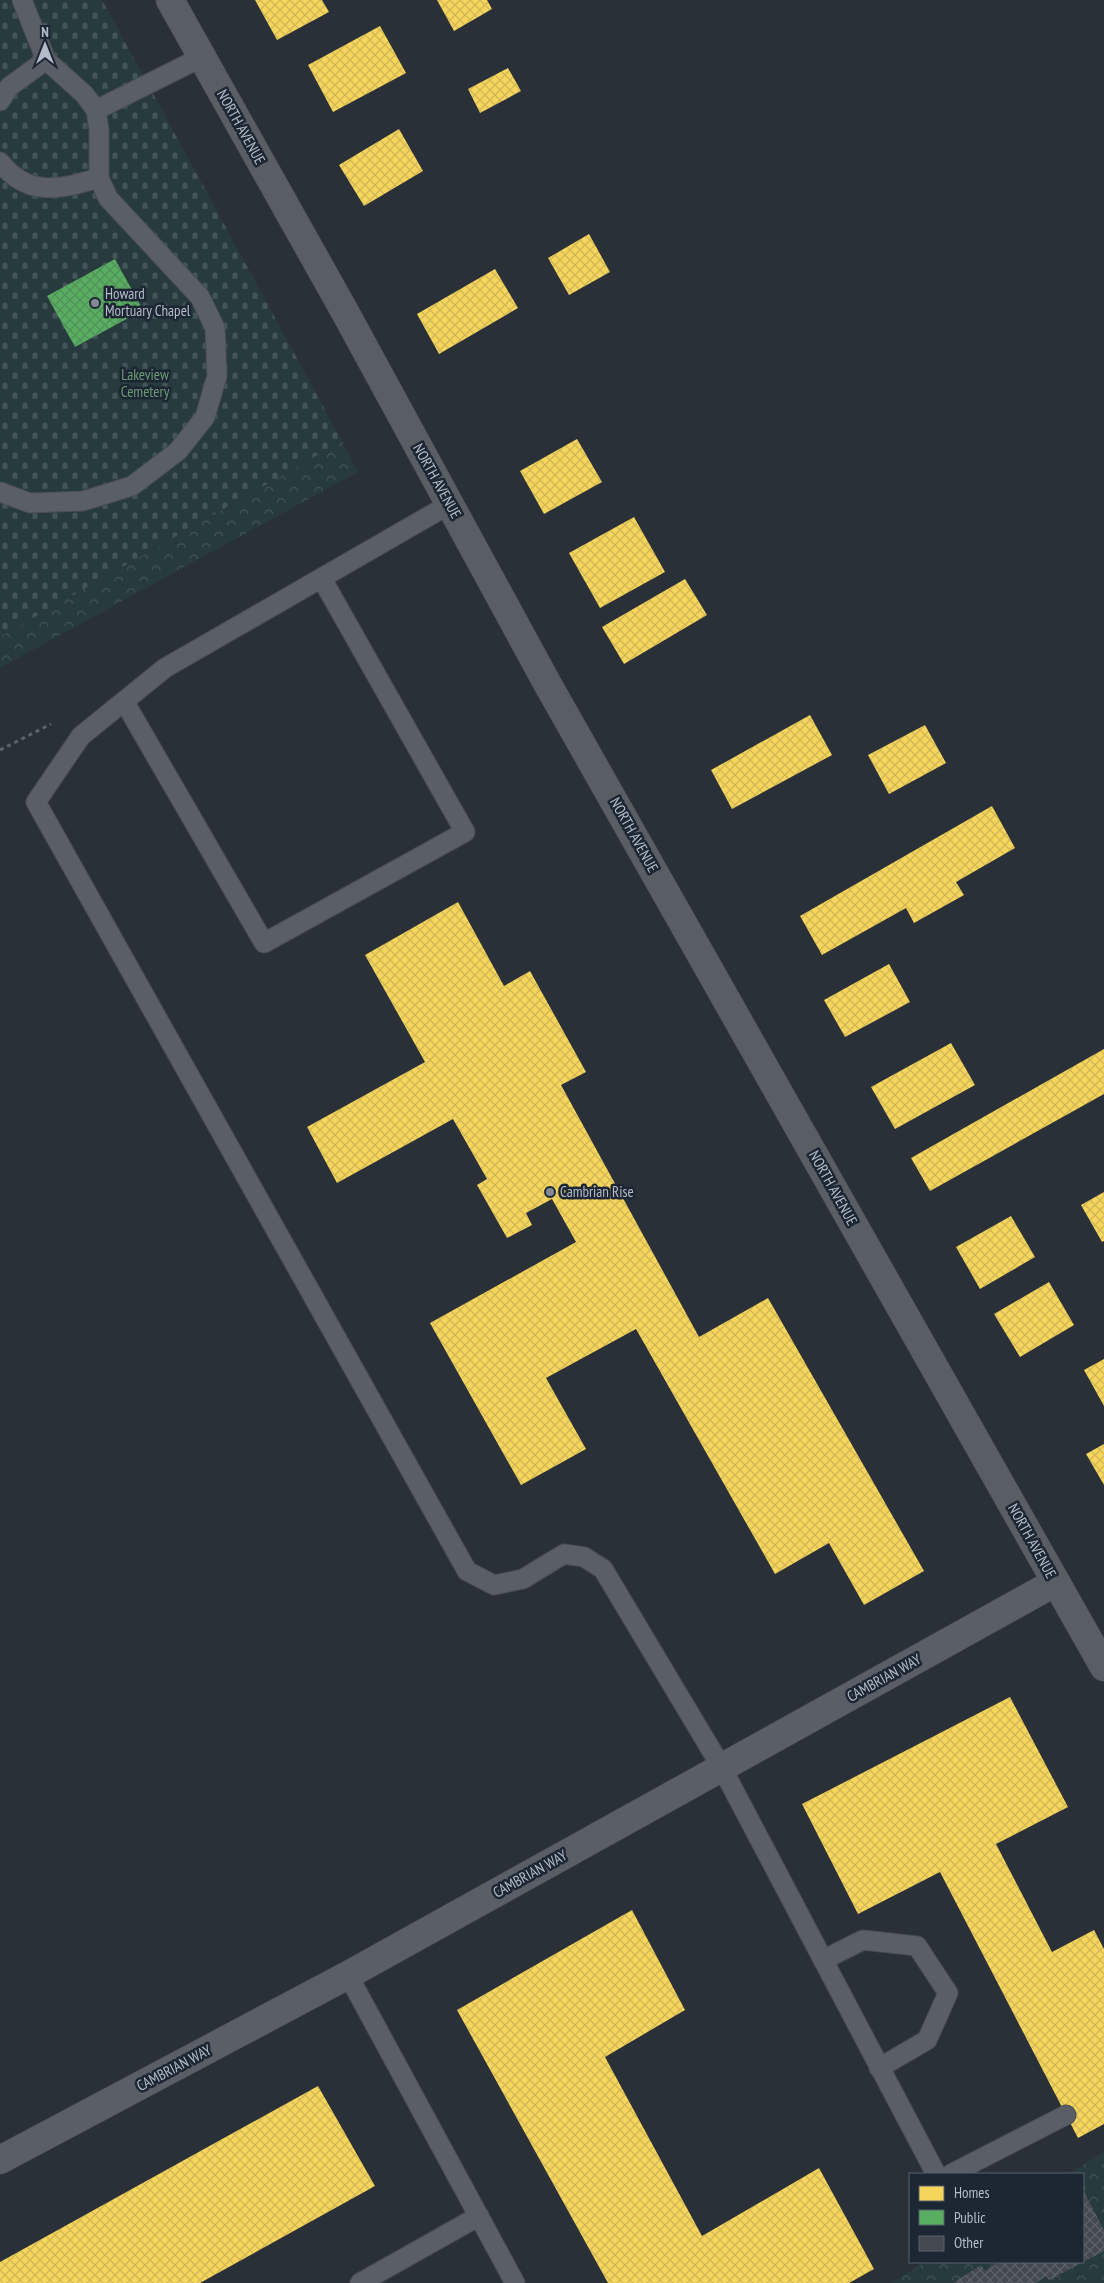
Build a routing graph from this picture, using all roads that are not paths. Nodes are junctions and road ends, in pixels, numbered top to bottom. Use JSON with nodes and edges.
{"nodes":[{"id":1,"x":22,"y":0,"type":"edge"},
{"id":2,"x":170,"y":0,"type":"edge"},
{"id":3,"x":202,"y":57,"type":"junction"},
{"id":4,"x":46,"y":60,"type":"junction"},
{"id":5,"x":0,"y":101,"type":"edge"},
{"id":6,"x":96,"y":110,"type":"junction"},
{"id":7,"x":0,"y":162,"type":"edge"},
{"id":8,"x":99,"y":178,"type":"junction"},
{"id":9,"x":0,"y":492,"type":"edge"},
{"id":10,"x":450,"y":504,"type":"junction"},
{"id":11,"x":322,"y":579,"type":"junction"},
{"id":12,"x":124,"y":700,"type":"junction"},
{"id":13,"x":1056,"y":1582,"type":"junction"},
{"id":14,"x":1104,"y":1667,"type":"edge"},
{"id":15,"x":722,"y":1768,"type":"junction"},
{"id":16,"x":823,"y":1960,"type":"junction"},
{"id":17,"x":348,"y":1975,"type":"junction"},
{"id":18,"x":879,"y":2068,"type":"junction"},
{"id":19,"x":1066,"y":2115,"type":"dead end"},
{"id":20,"x":0,"y":2160,"type":"edge"},
{"id":21,"x":935,"y":2173,"type":"edge"},
{"id":22,"x":953,"y":2173,"type":"edge"},
{"id":23,"x":479,"y":2216,"type":"junction"},
{"id":24,"x":360,"y":2283,"type":"edge"},
{"id":25,"x":516,"y":2283,"type":"edge"}],
"edges":[{"from":1,"to":4,"type":"lane"},
{"from":2,"to":3,"type":"main road","name":"NORTH AVENUE"},
{"from":3,"to":6,"type":"lane"},
{"from":3,"to":10,"type":"main road","name":"NORTH AVENUE"},
{"from":4,"to":5,"type":"lane"},
{"from":4,"to":6,"type":"lane"},
{"from":6,"to":8,"type":"lane"},
{"from":7,"to":8,"type":"lane"},
{"from":8,"to":9,"type":"lane"},
{"from":10,"to":11,"type":"lane"},
{"from":10,"to":13,"type":"main road","name":"NORTH AVENUE"},
{"from":11,"to":12,"type":"lane"},
{"from":11,"to":12,"type":"lane"},
{"from":12,"to":15,"type":"lane"},
{"from":13,"to":14,"type":"main road","name":"NORTH AVENUE"},
{"from":13,"to":15,"type":"street","name":"CAMBRIAN WAY"},
{"from":15,"to":16,"type":"lane"},
{"from":15,"to":17,"type":"street","name":"CAMBRIAN WAY"},
{"from":16,"to":18,"type":"lane"},
{"from":16,"to":18,"type":"lane"},
{"from":17,"to":20,"type":"street","name":"CAMBRIAN WAY"},
{"from":17,"to":23,"type":"lane"},
{"from":18,"to":21,"type":"lane"},
{"from":19,"to":22,"type":"lane"},
{"from":23,"to":24,"type":"lane"},
{"from":23,"to":25,"type":"lane"}]}
